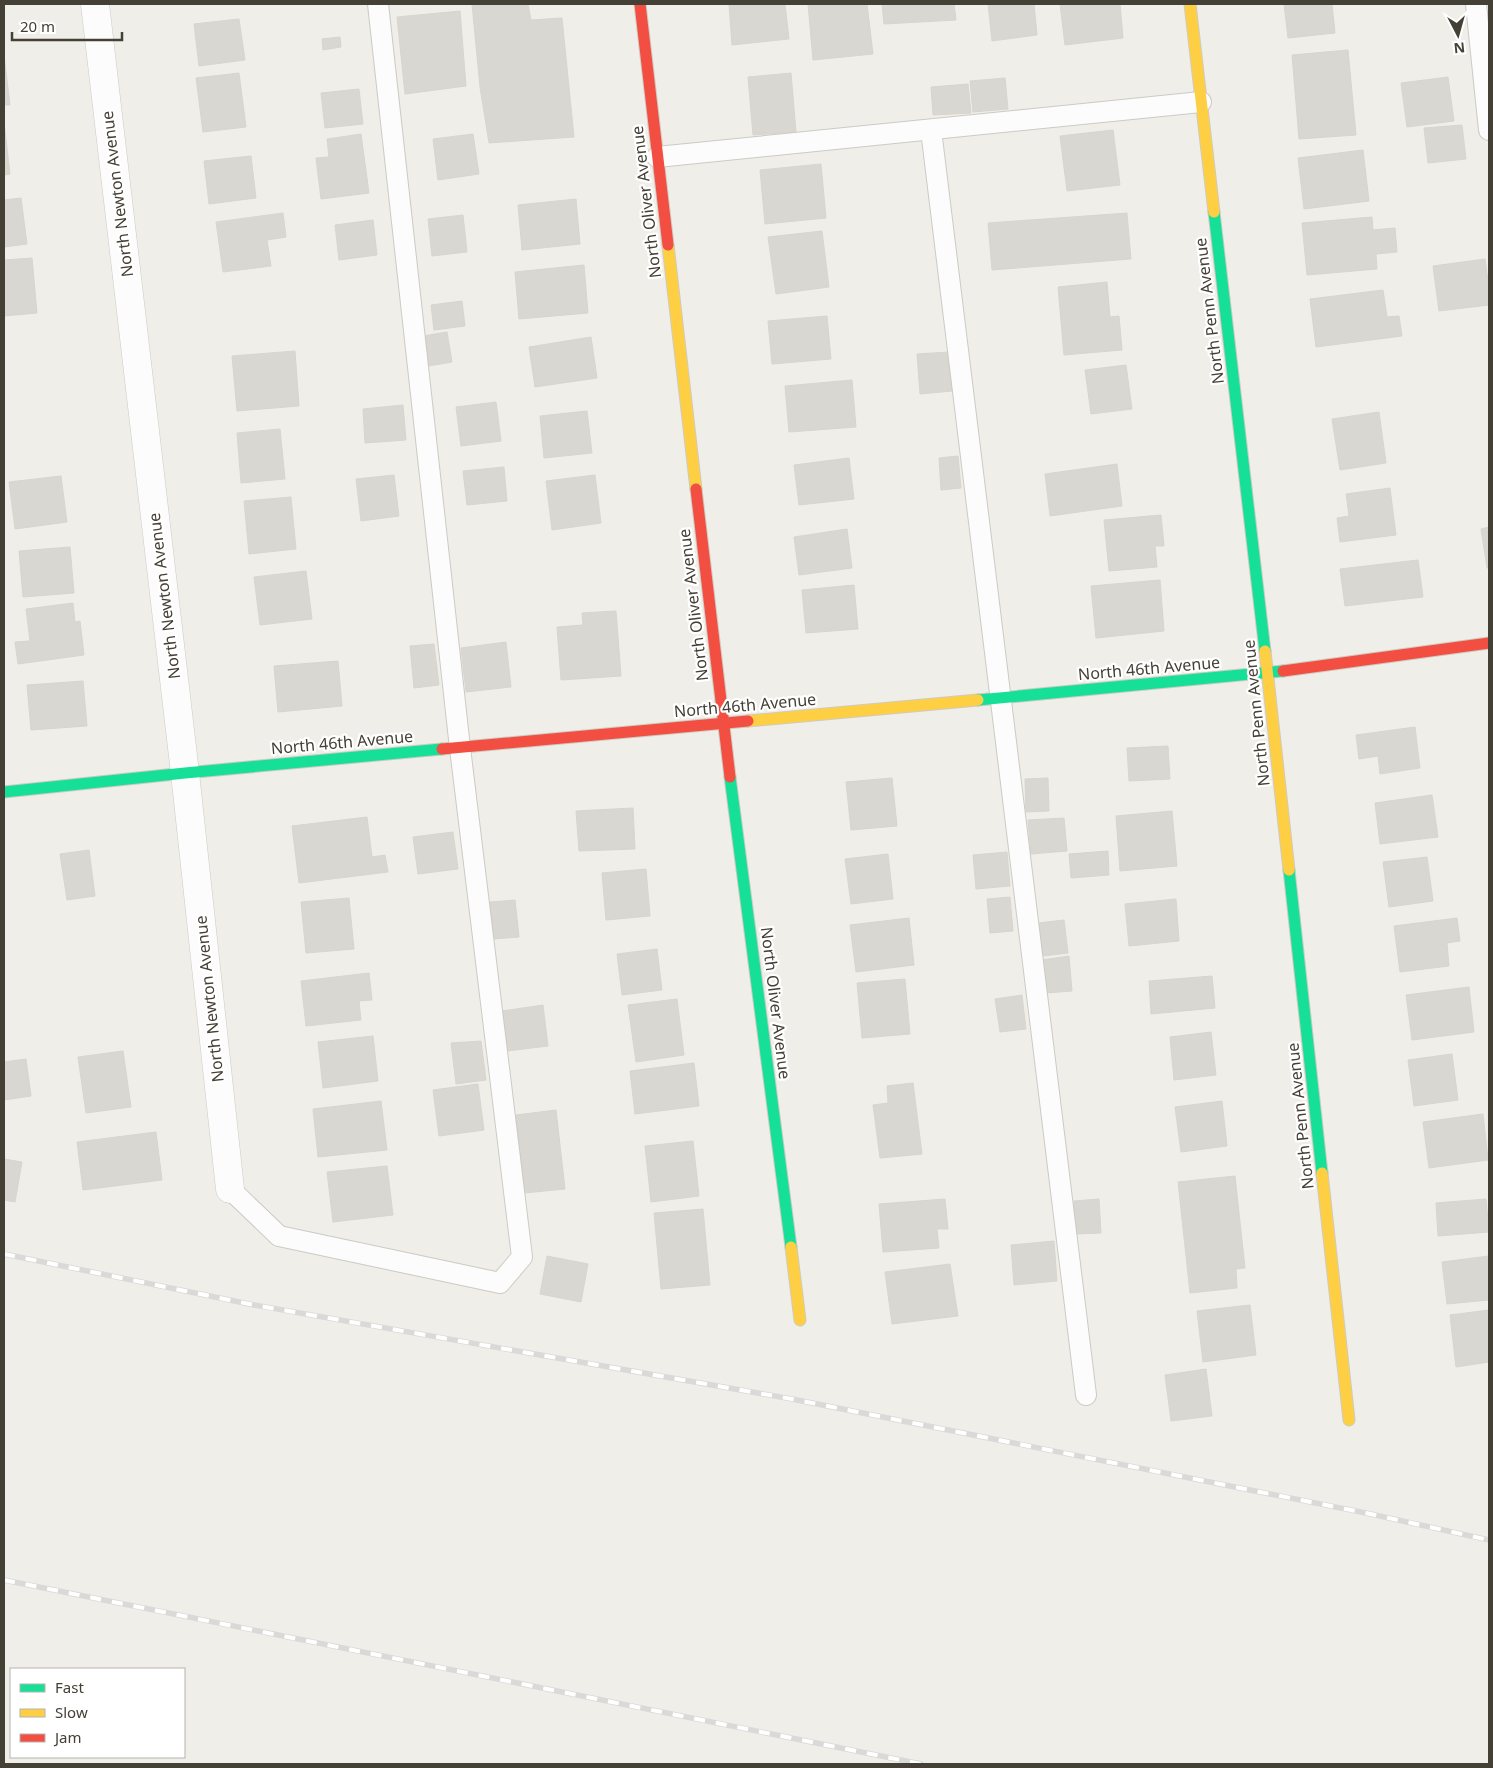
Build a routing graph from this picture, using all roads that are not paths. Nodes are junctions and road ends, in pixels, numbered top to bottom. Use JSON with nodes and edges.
{"nodes":[{"id":1,"x":95,"y":4,"type":"edge"},
{"id":2,"x":378,"y":4,"type":"edge"},
{"id":3,"x":640,"y":4,"type":"edge"},
{"id":4,"x":1190,"y":4,"type":"edge"},
{"id":5,"x":1476,"y":4,"type":"edge"},
{"id":6,"x":1201,"y":102,"type":"junction"},
{"id":7,"x":931,"y":130,"type":"junction"},
{"id":8,"x":1489,"y":130,"type":"edge"},
{"id":9,"x":657,"y":157,"type":"junction"},
{"id":10,"x":1489,"y":643,"type":"edge"},
{"id":11,"x":1268,"y":673,"type":"junction"},
{"id":12,"x":1000,"y":698,"type":"junction"},
{"id":13,"x":723,"y":724,"type":"junction"},
{"id":14,"x":460,"y":748,"type":"junction"},
{"id":15,"x":185,"y":773,"type":"junction"},
{"id":16,"x":4,"y":792,"type":"edge"},
{"id":17,"x":230,"y":1190,"type":"joint"},
{"id":18,"x":800,"y":1320,"type":"dead end"},
{"id":19,"x":1086,"y":1395,"type":"dead end"},
{"id":20,"x":1350,"y":1420,"type":"dead end"}],
"edges":[{"from":1,"to":15,"type":"street","name":"North Newton Avenue"},
{"from":2,"to":14,"type":"lane"},
{"from":3,"to":9,"type":"street","name":"North Oliver Avenue"},
{"from":4,"to":6,"type":"street","name":"North Penn Avenue"},
{"from":5,"to":8,"type":"lane"},
{"from":6,"to":7,"type":"lane"},
{"from":6,"to":11,"type":"street","name":"North Penn Avenue"},
{"from":7,"to":9,"type":"lane"},
{"from":7,"to":12,"type":"lane"},
{"from":9,"to":13,"type":"street","name":"North Oliver Avenue"},
{"from":10,"to":11,"type":"street","name":"North 46th Avenue"},
{"from":11,"to":12,"type":"street","name":"North 46th Avenue"},
{"from":11,"to":20,"type":"street","name":"North Penn Avenue"},
{"from":12,"to":13,"type":"street","name":"North 46th Avenue"},
{"from":12,"to":19,"type":"lane"},
{"from":13,"to":14,"type":"street","name":"North 46th Avenue"},
{"from":13,"to":18,"type":"street","name":"North Oliver Avenue"},
{"from":14,"to":15,"type":"street","name":"North 46th Avenue"},
{"from":14,"to":17,"type":"lane"},
{"from":15,"to":16,"type":"street","name":"North 46th Avenue"},
{"from":15,"to":17,"type":"street","name":"North Newton Avenue"}]}
